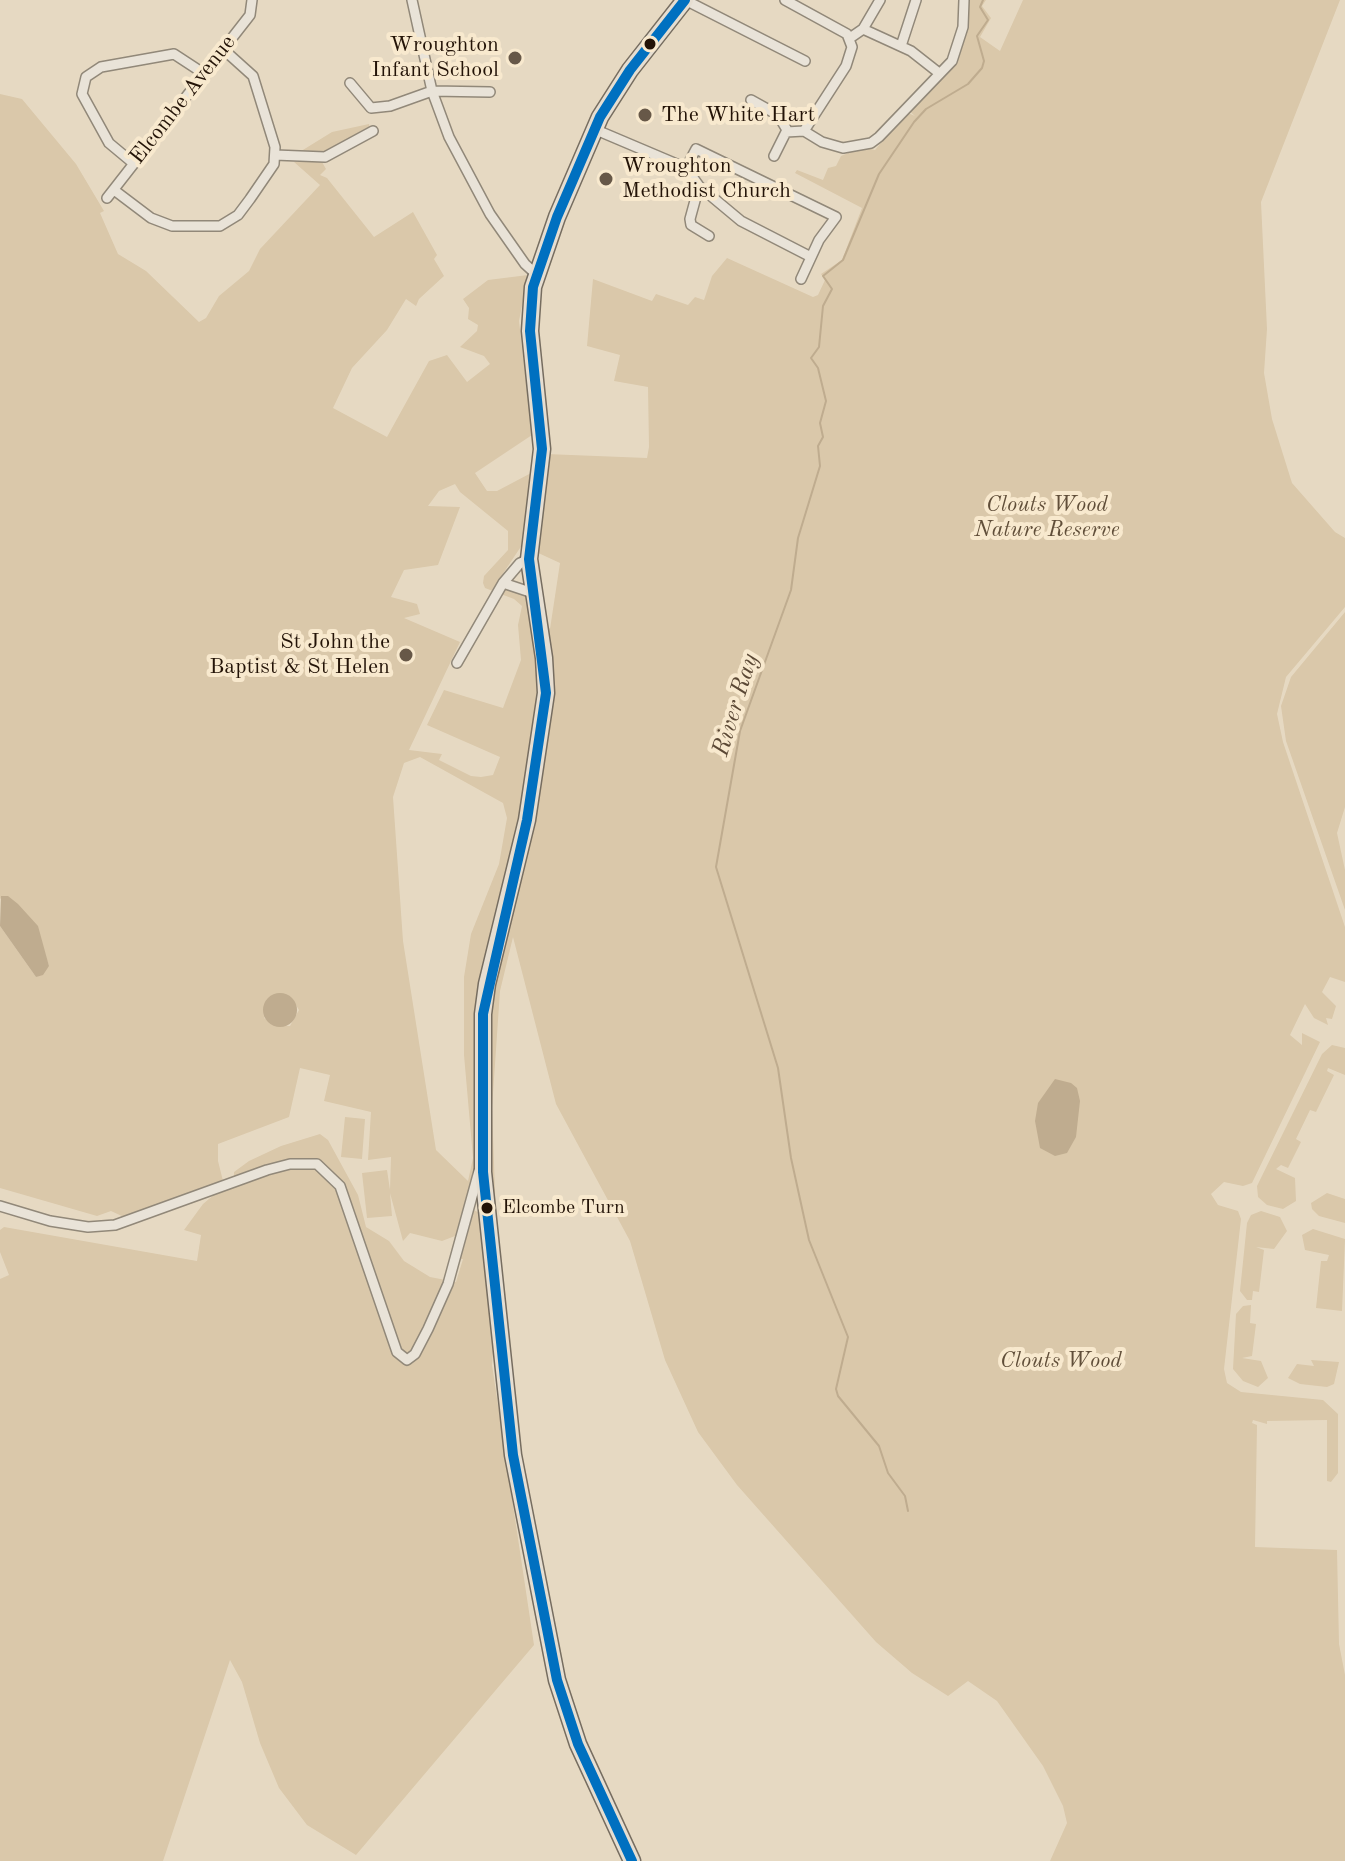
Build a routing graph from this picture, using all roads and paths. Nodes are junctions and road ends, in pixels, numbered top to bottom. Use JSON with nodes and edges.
{"nodes":[{"id":1,"x":252,"y":0,"type":"edge"},
{"id":2,"x":412,"y":0,"type":"edge"},
{"id":3,"x":685,"y":0,"type":"edge"},
{"id":4,"x":785,"y":0,"type":"edge"},
{"id":5,"x":880,"y":0,"type":"edge"},
{"id":6,"x":916,"y":0,"type":"edge"},
{"id":7,"x":964,"y":0,"type":"edge"},
{"id":8,"x":863,"y":29,"type":"junction"},
{"id":9,"x":850,"y":38,"type":"junction"},
{"id":10,"x":901,"y":46,"type":"junction"},
{"id":11,"x":223,"y":49,"type":"junction"},
{"id":12,"x":805,"y":61,"type":"dead end"},
{"id":13,"x":203,"y":73,"type":"junction"},
{"id":14,"x":939,"y":73,"type":"junction"},
{"id":15,"x":350,"y":83,"type":"dead end"},
{"id":16,"x":432,"y":91,"type":"junction"},
{"id":17,"x":490,"y":92,"type":"dead end"},
{"id":18,"x":751,"y":100,"type":"dead end"},
{"id":19,"x":594,"y":129,"type":"junction"},
{"id":20,"x":787,"y":130,"type":"junction"},
{"id":21,"x":373,"y":131,"type":"dead end"},
{"id":22,"x":804,"y":131,"type":"junction"},
{"id":23,"x":275,"y":155,"type":"junction"},
{"id":24,"x":774,"y":156,"type":"dead end"},
{"id":25,"x":133,"y":163,"type":"junction"},
{"id":26,"x":686,"y":168,"type":"junction"},
{"id":27,"x":699,"y":186,"type":"junction"},
{"id":28,"x":709,"y":236,"type":"dead end"},
{"id":29,"x":811,"y":257,"type":"junction"},
{"id":30,"x":532,"y":272,"type":"junction"},
{"id":31,"x":801,"y":279,"type":"dead end"},
{"id":32,"x":529,"y":559,"type":"junction"},
{"id":33,"x":503,"y":583,"type":"junction"},
{"id":34,"x":531,"y":585,"type":"junction"},
{"id":35,"x":457,"y":663,"type":"dead end"},
{"id":36,"x":482,"y":1157,"type":"junction"},
{"id":37,"x":0,"y":1206,"type":"edge"},
{"id":38,"x":469,"y":1207,"type":"junction"},
{"id":39,"x":487,"y":1208,"type":"junction"},
{"id":40,"x":632,"y":1861,"type":"edge"}],
"edges":[{"from":1,"to":11,"type":"street","name":"Elcombe Avenue"},
{"from":2,"to":16,"type":"street"},
{"from":3,"to":12,"type":"street"},
{"from":3,"to":19,"type":"main road"},
{"from":4,"to":9,"type":"street"},
{"from":5,"to":8,"type":"street"},
{"from":6,"to":10,"type":"street"},
{"from":7,"to":14,"type":"street"},
{"from":8,"to":9,"type":"street"},
{"from":8,"to":10,"type":"street"},
{"from":9,"to":22,"type":"street"},
{"from":10,"to":14,"type":"street"},
{"from":11,"to":13,"type":"street","name":"Elcombe Avenue"},
{"from":11,"to":23,"type":"street"},
{"from":13,"to":25,"type":"street","name":"Elcombe Avenue"},
{"from":13,"to":25,"type":"street"},
{"from":14,"to":22,"type":"street"},
{"from":15,"to":16,"type":"street"},
{"from":16,"to":17,"type":"street"},
{"from":16,"to":30,"type":"street"},
{"from":18,"to":20,"type":"street"},
{"from":19,"to":26,"type":"street"},
{"from":19,"to":30,"type":"main road"},
{"from":20,"to":22,"type":"street"},
{"from":20,"to":24,"type":"street"},
{"from":21,"to":23,"type":"street"},
{"from":23,"to":25,"type":"street","name":"Elcombe Avenue"},
{"from":26,"to":27,"type":"street"},
{"from":26,"to":29,"type":"street"},
{"from":27,"to":28,"type":"street"},
{"from":27,"to":29,"type":"street"},
{"from":29,"to":31,"type":"street"},
{"from":30,"to":32,"type":"main road"},
{"from":32,"to":33,"type":"street"},
{"from":32,"to":34,"type":"main road"},
{"from":33,"to":34,"type":"street"},
{"from":33,"to":35,"type":"street"},
{"from":34,"to":36,"type":"main road"},
{"from":36,"to":38,"type":"street"},
{"from":36,"to":39,"type":"main road"},
{"from":37,"to":38,"type":"street"},
{"from":38,"to":39,"type":"street"},
{"from":39,"to":40,"type":"main road"}]}
